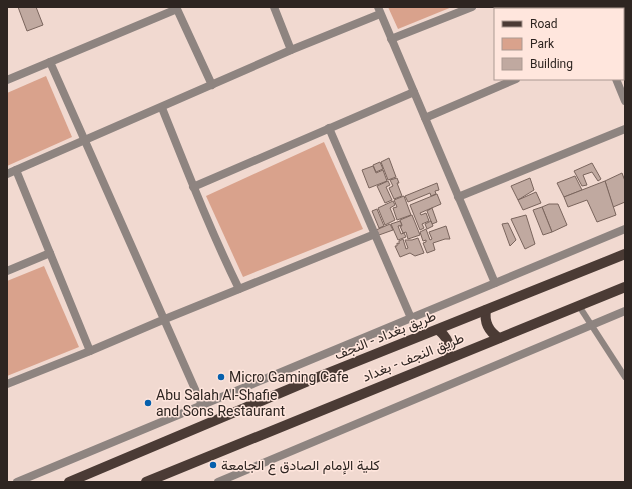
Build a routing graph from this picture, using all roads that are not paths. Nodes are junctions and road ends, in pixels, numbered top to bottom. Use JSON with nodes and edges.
{"nodes":[{"id":1,"x":274,"y":7,"type":"edge"},
{"id":2,"x":472,"y":7,"type":"edge"},
{"id":3,"x":176,"y":8,"type":"edge"},
{"id":4,"x":379,"y":10,"type":"edge"},
{"id":5,"x":391,"y":39,"type":"junction"},
{"id":6,"x":291,"y":50,"type":"junction"},
{"id":7,"x":50,"y":62,"type":"junction"},
{"id":8,"x":7,"y":80,"type":"edge"},
{"id":9,"x":514,"y":80,"type":"edge"},
{"id":10,"x":616,"y":80,"type":"edge"},
{"id":11,"x":212,"y":85,"type":"junction"},
{"id":12,"x":414,"y":92,"type":"junction"},
{"id":13,"x":625,"y":101,"type":"edge"},
{"id":14,"x":162,"y":108,"type":"junction"},
{"id":15,"x":425,"y":118,"type":"junction"},
{"id":16,"x":330,"y":128,"type":"junction"},
{"id":17,"x":625,"y":129,"type":"edge"},
{"id":18,"x":85,"y":141,"type":"junction"},
{"id":19,"x":16,"y":170,"type":"junction"},
{"id":20,"x":7,"y":174,"type":"edge"},
{"id":21,"x":193,"y":186,"type":"junction"},
{"id":22,"x":458,"y":197,"type":"junction"},
{"id":23,"x":625,"y":229,"type":"edge"},
{"id":24,"x":375,"y":234,"type":"junction"},
{"id":25,"x":50,"y":253,"type":"junction"},
{"id":26,"x":625,"y":254,"type":"edge"},
{"id":27,"x":7,"y":271,"type":"edge"},
{"id":28,"x":495,"y":284,"type":"junction"},
{"id":29,"x":625,"y":287,"type":"edge"},
{"id":30,"x":239,"y":289,"type":"junction"},
{"id":31,"x":579,"y":306,"type":"junction"},
{"id":32,"x":486,"y":310,"type":"junction"},
{"id":33,"x":625,"y":311,"type":"edge"},
{"id":34,"x":411,"y":318,"type":"junction"},
{"id":35,"x":164,"y":319,"type":"junction"},
{"id":36,"x":590,"y":326,"type":"junction"},
{"id":37,"x":438,"y":330,"type":"junction"},
{"id":38,"x":499,"y":338,"type":"junction"},
{"id":39,"x":90,"y":351,"type":"junction"},
{"id":40,"x":448,"y":358,"type":"junction"},
{"id":41,"x":625,"y":377,"type":"edge"},
{"id":42,"x":7,"y":384,"type":"edge"},
{"id":43,"x":202,"y":405,"type":"junction"},
{"id":44,"x":228,"y":480,"type":"edge"},
{"id":45,"x":17,"y":482,"type":"edge"},
{"id":46,"x":68,"y":482,"type":"edge"},
{"id":47,"x":146,"y":482,"type":"edge"},
{"id":48,"x":218,"y":482,"type":"edge"}],
"edges":[{"from":1,"to":6,"type":"street"},
{"from":2,"to":5,"type":"street"},
{"from":3,"to":7,"type":"street"},
{"from":3,"to":11,"type":"street"},
{"from":4,"to":5,"type":"street"},
{"from":4,"to":6,"type":"street"},
{"from":5,"to":12,"type":"street"},
{"from":6,"to":11,"type":"street"},
{"from":7,"to":8,"type":"street"},
{"from":7,"to":18,"type":"street"},
{"from":9,"to":15,"type":"street"},
{"from":10,"to":13,"type":"street"},
{"from":11,"to":14,"type":"street"},
{"from":12,"to":15,"type":"street"},
{"from":12,"to":16,"type":"street"},
{"from":14,"to":18,"type":"street"},
{"from":14,"to":21,"type":"street"},
{"from":15,"to":22,"type":"street"},
{"from":16,"to":21,"type":"street"},
{"from":16,"to":24,"type":"street"},
{"from":17,"to":22,"type":"street"},
{"from":18,"to":19,"type":"street"},
{"from":18,"to":35,"type":"street"},
{"from":19,"to":20,"type":"street"},
{"from":19,"to":25,"type":"street"},
{"from":21,"to":30,"type":"street"},
{"from":22,"to":28,"type":"street"},
{"from":23,"to":28,"type":"street"},
{"from":24,"to":30,"type":"street"},
{"from":24,"to":34,"type":"street"},
{"from":25,"to":27,"type":"street"},
{"from":25,"to":39,"type":"street"},
{"from":26,"to":32,"type":"main road","name":"طريق بغداد - النجف"},
{"from":28,"to":34,"type":"street"},
{"from":29,"to":31,"type":"main road","name":"طريق النجف - بغداد"},
{"from":30,"to":35,"type":"street"},
{"from":31,"to":36,"type":"lane"},
{"from":31,"to":38,"type":"main road","name":"طريق النجف - بغداد"},
{"from":32,"to":37,"type":"main road","name":"طريق بغداد - النجف"},
{"from":32,"to":38,"type":"main road"},
{"from":33,"to":36,"type":"street"},
{"from":34,"to":43,"type":"street"},
{"from":35,"to":39,"type":"street"},
{"from":35,"to":43,"type":"street"},
{"from":36,"to":41,"type":"lane"},
{"from":36,"to":44,"type":"street"},
{"from":37,"to":40,"type":"main road"},
{"from":37,"to":46,"type":"main road","name":"طريق بغداد - النجف"},
{"from":38,"to":40,"type":"main road","name":"طريق النجف - بغداد"},
{"from":39,"to":42,"type":"street"},
{"from":40,"to":47,"type":"main road","name":"طريق النجف - بغداد"},
{"from":43,"to":45,"type":"street"},
{"from":44,"to":48,"type":"street"}]}
